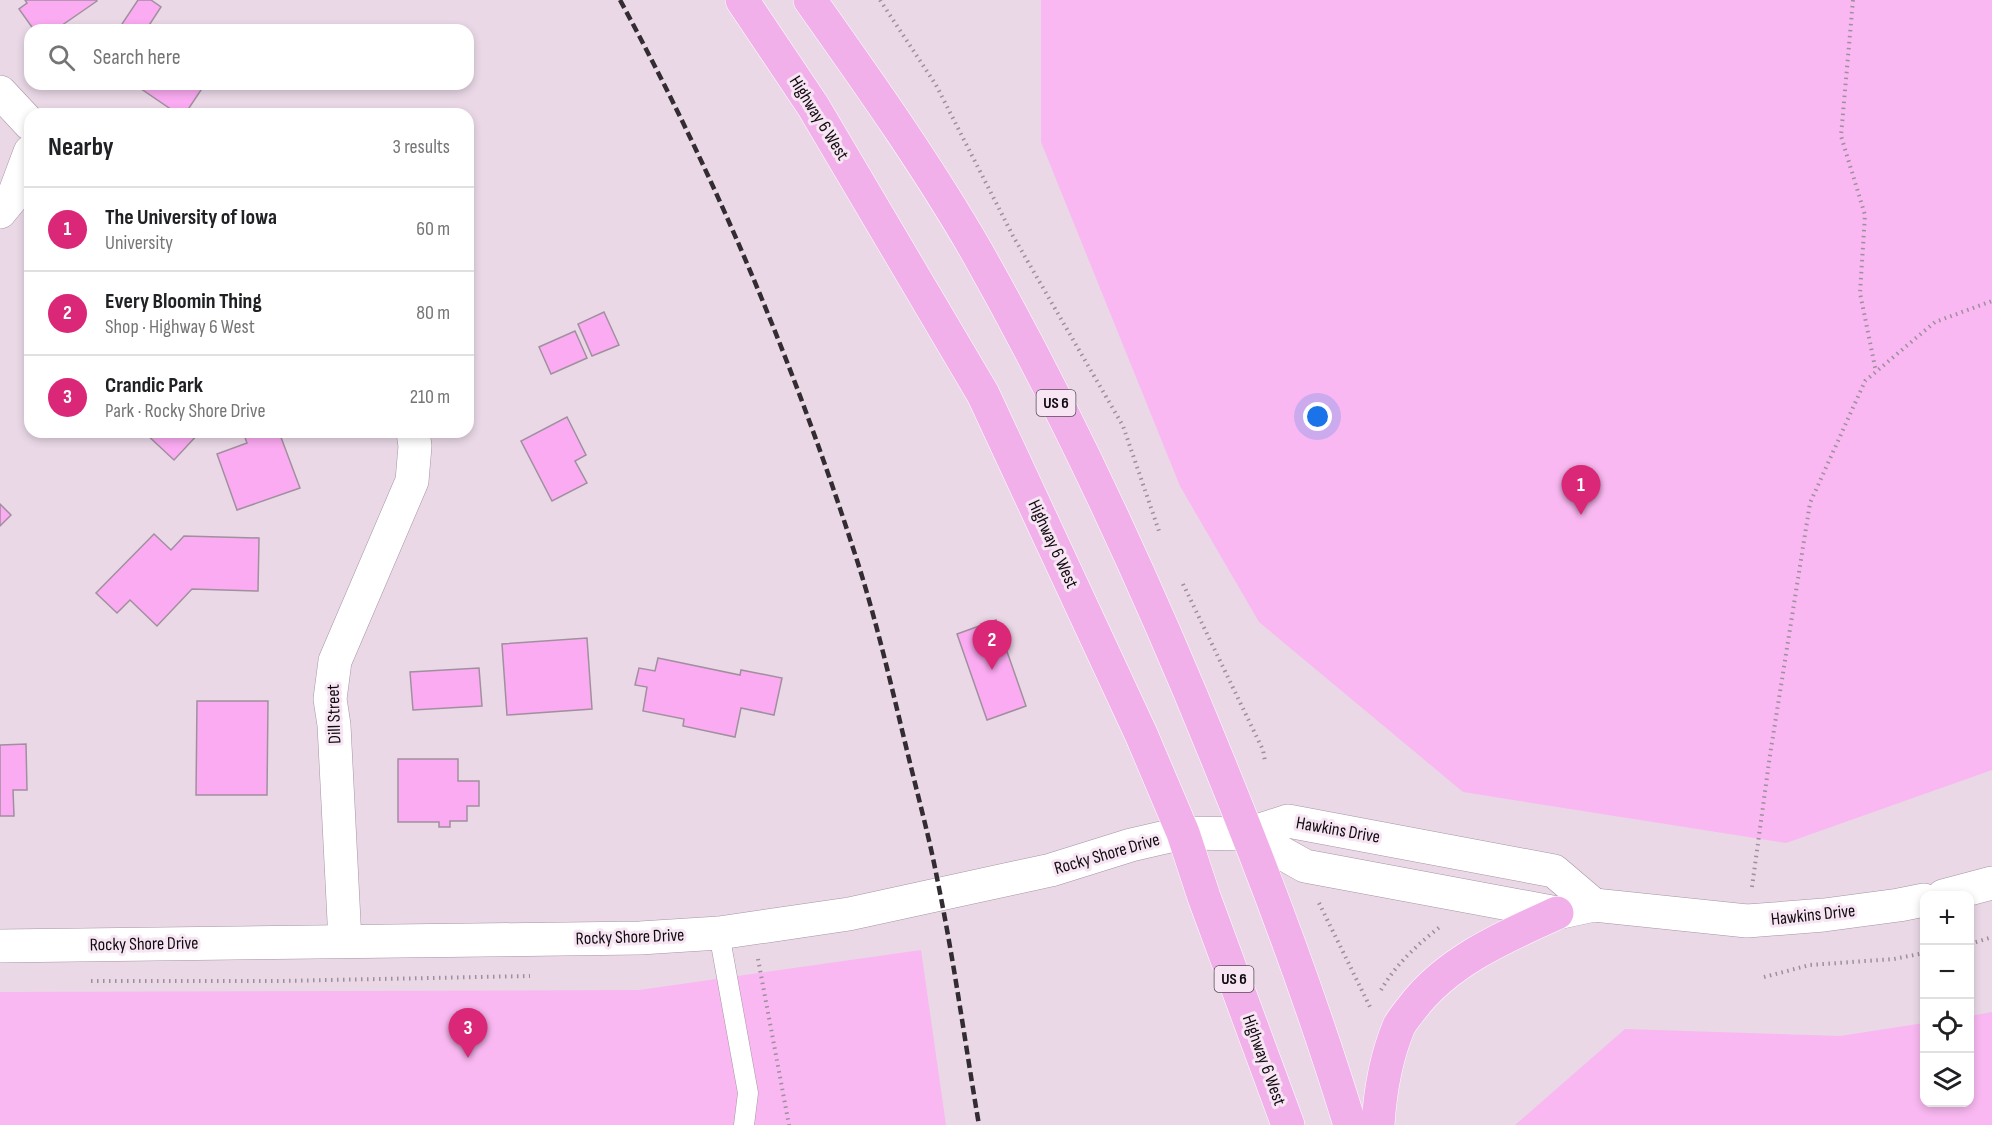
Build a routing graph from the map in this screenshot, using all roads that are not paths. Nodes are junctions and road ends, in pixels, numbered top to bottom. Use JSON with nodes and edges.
{"nodes":[{"id":1,"x":742,"y":0,"type":"edge"},
{"id":2,"x":810,"y":0,"type":"edge"},
{"id":3,"x":0,"y":92,"type":"edge"},
{"id":4,"x":24,"y":118,"type":"edge"},
{"id":5,"x":24,"y":168,"type":"edge"},
{"id":6,"x":0,"y":212,"type":"edge"},
{"id":7,"x":414,"y":438,"type":"edge"},
{"id":8,"x":1183,"y":833,"type":"junction"},
{"id":9,"x":1248,"y":834,"type":"junction"},
{"id":10,"x":1992,"y":883,"type":"edge"},
{"id":11,"x":1962,"y":891,"type":"edge"},
{"id":12,"x":1920,"y":901,"type":"edge"},
{"id":13,"x":1594,"y":905,"type":"junction"},
{"id":14,"x":1557,"y":913,"type":"junction"},
{"id":15,"x":718,"y":933,"type":"junction"},
{"id":16,"x":345,"y":941,"type":"junction"},
{"id":17,"x":0,"y":946,"type":"edge"},
{"id":18,"x":744,"y":1125,"type":"edge"},
{"id":19,"x":1288,"y":1125,"type":"edge"},
{"id":20,"x":1350,"y":1125,"type":"edge"},
{"id":21,"x":1378,"y":1125,"type":"edge"}],
"edges":[{"from":1,"to":8,"type":"main road","name":"Highway 6 West","number":"US 6"},
{"from":2,"to":9,"type":"main road","number":"US 6"},
{"from":3,"to":4,"type":"street"},
{"from":5,"to":6,"type":"street"},
{"from":7,"to":16,"type":"street","name":"Dill Street"},
{"from":8,"to":9,"type":"street","name":"Rocky Shore Drive"},
{"from":8,"to":15,"type":"street","name":"Rocky Shore Drive"},
{"from":8,"to":19,"type":"main road","name":"Highway 6 West","number":"US 6"},
{"from":9,"to":13,"type":"street","name":"Hawkins Drive"},
{"from":9,"to":14,"type":"street","name":"Hawkins Drive"},
{"from":9,"to":20,"type":"main road","number":"US 6"},
{"from":10,"to":11,"type":"street"},
{"from":12,"to":13,"type":"street","name":"Hawkins Drive"},
{"from":13,"to":14,"type":"street","name":"Hawkins Drive"},
{"from":14,"to":21,"type":"main road"},
{"from":15,"to":16,"type":"street","name":"Rocky Shore Drive"},
{"from":15,"to":18,"type":"lane"},
{"from":16,"to":17,"type":"street","name":"Rocky Shore Drive"}]}
